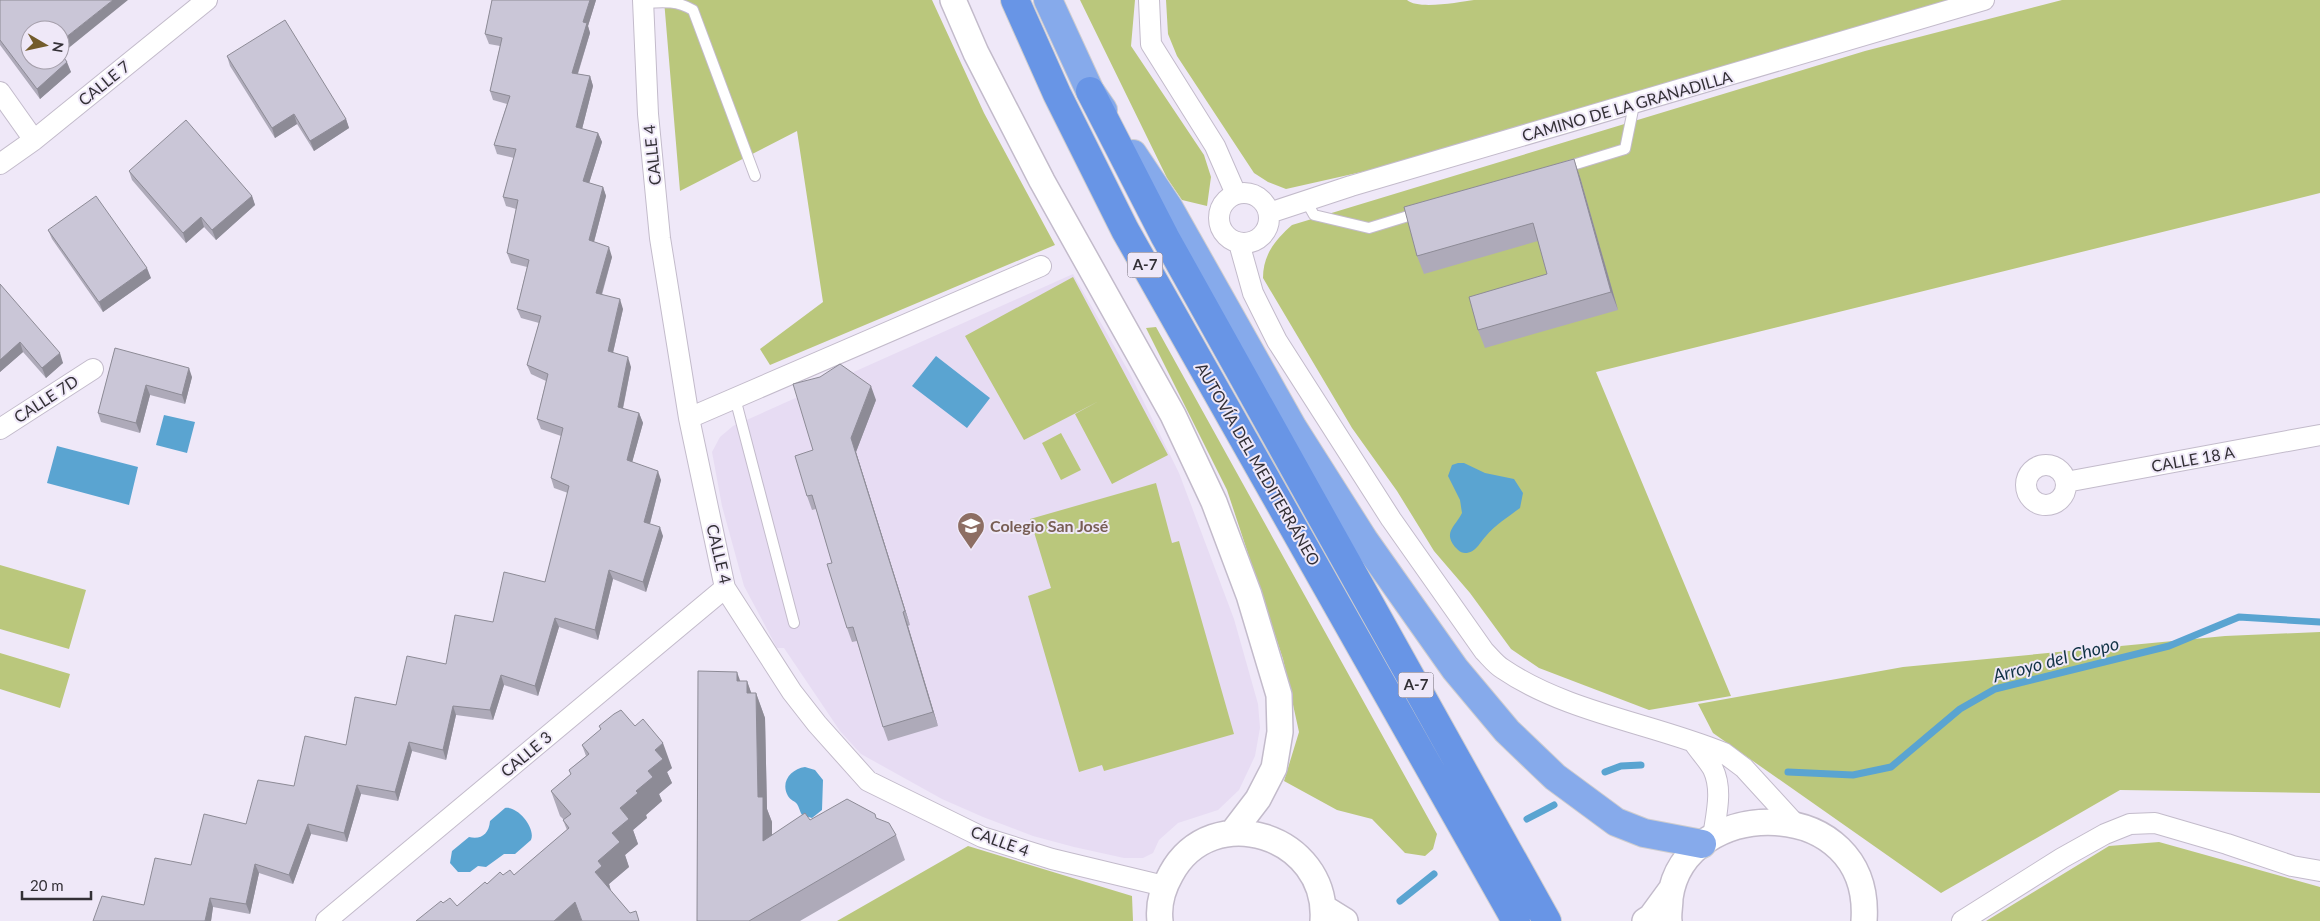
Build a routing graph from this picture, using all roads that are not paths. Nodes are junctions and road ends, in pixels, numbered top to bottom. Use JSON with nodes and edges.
{"nodes":[{"id":1,"x":207,"y":0,"type":"edge"},
{"id":2,"x":953,"y":0,"type":"edge"},
{"id":3,"x":1014,"y":0,"type":"edge"},
{"id":4,"x":1048,"y":0,"type":"edge"},
{"id":5,"x":1149,"y":0,"type":"edge"},
{"id":6,"x":1984,"y":0,"type":"edge"},
{"id":7,"x":643,"y":1,"type":"edge"},
{"id":8,"x":1090,"y":91,"type":"junction"},
{"id":9,"x":0,"y":92,"type":"edge"},
{"id":10,"x":1634,"y":105,"type":"junction"},
{"id":11,"x":34,"y":140,"type":"junction"},
{"id":12,"x":0,"y":164,"type":"edge"},
{"id":13,"x":1549,"y":172,"type":"edge"},
{"id":14,"x":755,"y":176,"type":"dead end"},
{"id":15,"x":1236,"y":194,"type":"junction"},
{"id":16,"x":1306,"y":201,"type":"junction"},
{"id":17,"x":1426,"y":210,"type":"edge"},
{"id":18,"x":1269,"y":213,"type":"junction"},
{"id":19,"x":1239,"y":242,"type":"junction"},
{"id":20,"x":1041,"y":266,"type":"dead end"},
{"id":21,"x":93,"y":369,"type":"dead end"},
{"id":22,"x":735,"y":398,"type":"junction"},
{"id":23,"x":689,"y":418,"type":"junction"},
{"id":24,"x":0,"y":429,"type":"edge"},
{"id":25,"x":2320,"y":435,"type":"edge"},
{"id":26,"x":2066,"y":482,"type":"dead end"},
{"id":27,"x":725,"y":588,"type":"junction"},
{"id":28,"x":794,"y":623,"type":"dead end"},
{"id":29,"x":1694,"y":743,"type":"junction"},
{"id":30,"x":1798,"y":826,"type":"junction"},
{"id":31,"x":1232,"y":833,"type":"junction"},
{"id":32,"x":1708,"y":841,"type":"junction"},
{"id":33,"x":2320,"y":871,"type":"edge"},
{"id":34,"x":1164,"y":886,"type":"junction"},
{"id":35,"x":1672,"y":889,"type":"junction"},
{"id":36,"x":1324,"y":915,"type":"edge"},
{"id":37,"x":326,"y":921,"type":"edge"},
{"id":38,"x":1160,"y":921,"type":"edge"},
{"id":39,"x":1346,"y":921,"type":"edge"},
{"id":40,"x":1516,"y":921,"type":"edge"},
{"id":41,"x":1547,"y":921,"type":"edge"},
{"id":42,"x":1645,"y":921,"type":"edge"},
{"id":43,"x":1669,"y":921,"type":"edge"},
{"id":44,"x":1864,"y":921,"type":"edge"},
{"id":45,"x":1962,"y":921,"type":"edge"}],
"edges":[{"from":1,"to":11,"type":"street","name":"CALLE 7"},
{"from":2,"to":31,"type":"street"},
{"from":3,"to":40,"type":"highway","name":"AUTOVÍA DEL MEDITERRÁNEO","number":"A-7"},
{"from":4,"to":8,"type":"highway","name":"AUTOVÍA DEL MEDITERRÁNEO","number":"A-7"},
{"from":5,"to":15,"type":"street"},
{"from":6,"to":10,"type":"street","name":"CAMINO DE LA GRANADILLA"},
{"from":7,"to":14,"type":"lane"},
{"from":7,"to":23,"type":"street","name":"CALLE 4"},
{"from":8,"to":32,"type":"highway"},
{"from":8,"to":41,"type":"highway","name":"AUTOVÍA DEL MEDITERRÁNEO","number":"A-7"},
{"from":9,"to":11,"type":"street"},
{"from":10,"to":13,"type":"lane"},
{"from":10,"to":16,"type":"street","name":"CAMINO DE LA GRANADILLA"},
{"from":11,"to":12,"type":"street","name":"CALLE 7"},
{"from":15,"to":18,"type":"street"},
{"from":15,"to":19,"type":"street"},
{"from":16,"to":17,"type":"lane"},
{"from":16,"to":18,"type":"street","name":"CAMINO DE LA GRANADILLA"},
{"from":18,"to":19,"type":"street"},
{"from":19,"to":29,"type":"street"},
{"from":20,"to":22,"type":"street"},
{"from":21,"to":24,"type":"street","name":"CALLE 7D"},
{"from":22,"to":23,"type":"street"},
{"from":22,"to":28,"type":"lane"},
{"from":23,"to":27,"type":"street","name":"CALLE 4"},
{"from":25,"to":26,"type":"street","name":"CALLE 18 A"},
{"from":27,"to":34,"type":"street","name":"CALLE 4"},
{"from":27,"to":37,"type":"street","name":"CALLE 3"},
{"from":29,"to":30,"type":"street"},
{"from":29,"to":32,"type":"street"},
{"from":30,"to":32,"type":"street"},
{"from":30,"to":44,"type":"street"},
{"from":31,"to":34,"type":"street"},
{"from":31,"to":36,"type":"street"},
{"from":32,"to":35,"type":"street"},
{"from":33,"to":45,"type":"street"},
{"from":34,"to":38,"type":"street"},
{"from":35,"to":42,"type":"street"},
{"from":35,"to":43,"type":"street"},
{"from":36,"to":39,"type":"street"}]}
